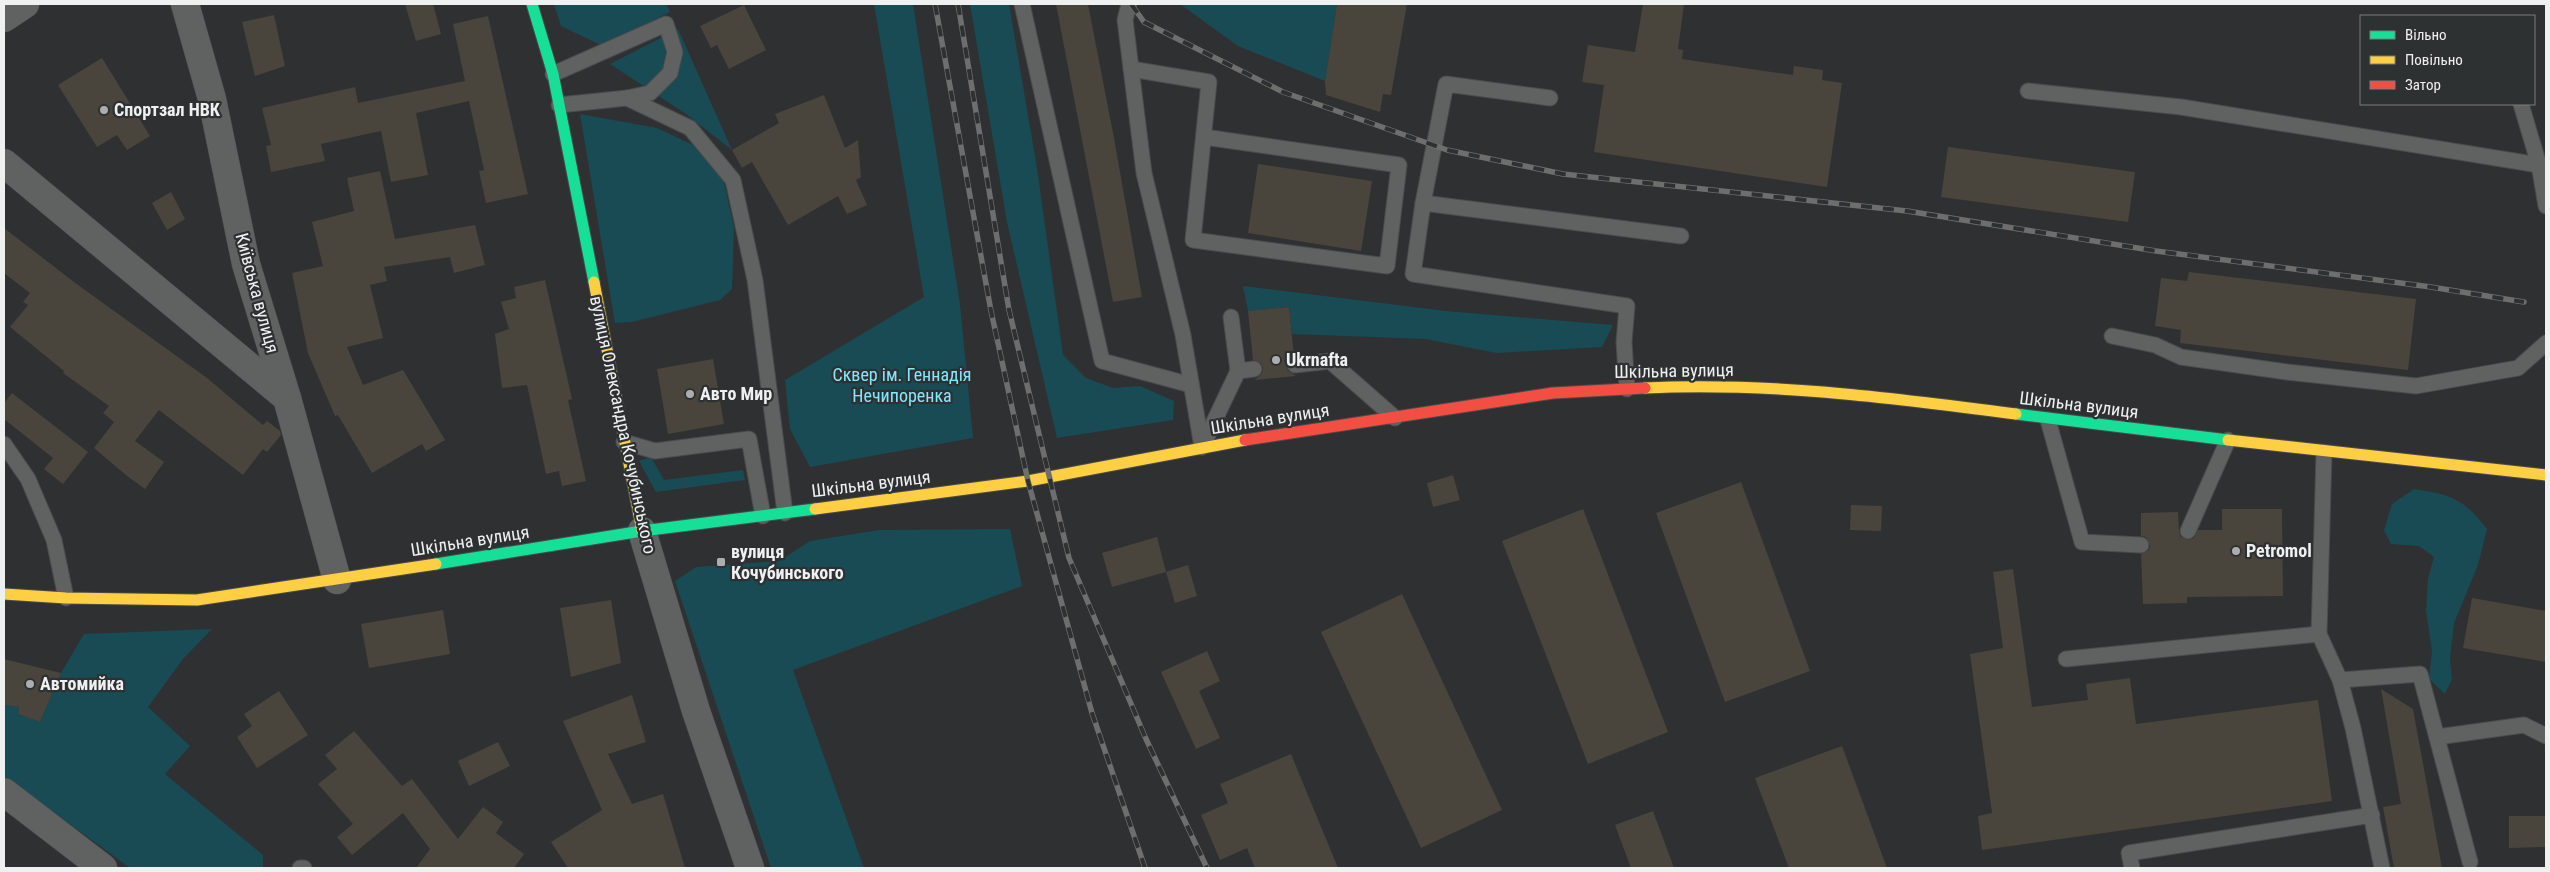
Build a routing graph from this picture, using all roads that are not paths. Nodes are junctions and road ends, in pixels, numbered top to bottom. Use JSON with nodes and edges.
{"nodes":[{"id":1,"x":25,"y":4,"type":"edge"},
{"id":2,"x":185,"y":4,"type":"edge"},
{"id":3,"x":532,"y":4,"type":"edge"},
{"id":4,"x":1022,"y":4,"type":"edge"},
{"id":5,"x":1130,"y":4,"type":"edge"},
{"id":6,"x":4,"y":18,"type":"edge"},
{"id":7,"x":1131,"y":69,"type":"junction"},
{"id":8,"x":553,"y":74,"type":"junction"},
{"id":9,"x":2028,"y":91,"type":"dead end"},
{"id":10,"x":627,"y":98,"type":"junction"},
{"id":11,"x":1550,"y":98,"type":"dead end"},
{"id":12,"x":559,"y":105,"type":"junction"},
{"id":13,"x":2521,"y":105,"type":"edge"},
{"id":14,"x":1204,"y":138,"type":"junction"},
{"id":15,"x":4,"y":164,"type":"edge"},
{"id":16,"x":2539,"y":165,"type":"junction"},
{"id":17,"x":1423,"y":203,"type":"junction"},
{"id":18,"x":2546,"y":206,"type":"edge"},
{"id":19,"x":1681,"y":236,"type":"dead end"},
{"id":20,"x":1231,"y":317,"type":"dead end"},
{"id":21,"x":2112,"y":336,"type":"dead end"},
{"id":22,"x":2546,"y":343,"type":"edge"},
{"id":23,"x":1295,"y":365,"type":"dead end"},
{"id":24,"x":1191,"y":385,"type":"junction"},
{"id":25,"x":1627,"y":389,"type":"junction"},
{"id":26,"x":287,"y":398,"type":"junction"},
{"id":27,"x":1395,"y":418,"type":"junction"},
{"id":28,"x":2048,"y":420,"type":"junction"},
{"id":29,"x":2228,"y":440,"type":"junction"},
{"id":30,"x":624,"y":442,"type":"junction"},
{"id":31,"x":4,"y":444,"type":"edge"},
{"id":32,"x":1202,"y":447,"type":"junction"},
{"id":33,"x":2324,"y":452,"type":"junction"},
{"id":34,"x":2546,"y":475,"type":"edge"},
{"id":35,"x":785,"y":513,"type":"junction"},
{"id":36,"x":763,"y":516,"type":"junction"},
{"id":37,"x":2188,"y":531,"type":"dead end"},
{"id":38,"x":642,"y":532,"type":"junction"},
{"id":39,"x":2141,"y":545,"type":"dead end"},
{"id":40,"x":337,"y":580,"type":"junction"},
{"id":41,"x":4,"y":594,"type":"edge"},
{"id":42,"x":66,"y":598,"type":"junction"},
{"id":43,"x":2318,"y":634,"type":"junction"},
{"id":44,"x":2066,"y":659,"type":"dead end"},
{"id":45,"x":2340,"y":680,"type":"junction"},
{"id":46,"x":2546,"y":736,"type":"edge"},
{"id":47,"x":2437,"y":737,"type":"junction"},
{"id":48,"x":4,"y":792,"type":"edge"},
{"id":49,"x":2372,"y":815,"type":"junction"},
{"id":50,"x":2470,"y":862,"type":"dead end"},
{"id":51,"x":103,"y":868,"type":"edge"},
{"id":52,"x":750,"y":868,"type":"edge"},
{"id":53,"x":2132,"y":868,"type":"edge"},
{"id":54,"x":2382,"y":868,"type":"edge"}],
"edges":[{"from":1,"to":6,"type":"street"},
{"from":2,"to":26,"type":"street","name":"Київська вулиця"},
{"from":3,"to":8,"type":"main road","name":"вулиця Олександра Кочубинського"},
{"from":4,"to":24,"type":"lane"},
{"from":5,"to":7,"type":"lane"},
{"from":7,"to":14,"type":"lane"},
{"from":7,"to":24,"type":"lane"},
{"from":8,"to":10,"type":"lane"},
{"from":8,"to":12,"type":"main road","name":"вулиця Олександра Кочубинського"},
{"from":9,"to":16,"type":"lane"},
{"from":10,"to":12,"type":"lane"},
{"from":10,"to":35,"type":"lane"},
{"from":11,"to":17,"type":"lane"},
{"from":12,"to":30,"type":"main road","name":"вулиця Олександра Кочубинського"},
{"from":13,"to":16,"type":"lane"},
{"from":14,"to":14,"type":"lane"},
{"from":15,"to":26,"type":"street"},
{"from":16,"to":18,"type":"lane"},
{"from":17,"to":19,"type":"lane"},
{"from":17,"to":25,"type":"lane"},
{"from":20,"to":32,"type":"lane"},
{"from":21,"to":22,"type":"lane"},
{"from":23,"to":27,"type":"lane"},
{"from":24,"to":32,"type":"lane"},
{"from":25,"to":27,"type":"main road","name":"Шкільна вулиця"},
{"from":25,"to":28,"type":"main road","name":"Шкільна вулиця"},
{"from":26,"to":40,"type":"street","name":"Київська вулиця"},
{"from":27,"to":32,"type":"main road","name":"Шкільна вулиця"},
{"from":28,"to":29,"type":"main road","name":"Шкільна вулиця"},
{"from":28,"to":39,"type":"lane"},
{"from":29,"to":33,"type":"main road","name":"Шкільна вулиця"},
{"from":29,"to":37,"type":"lane"},
{"from":30,"to":36,"type":"lane"},
{"from":30,"to":38,"type":"main road","name":"вулиця Олександра Кочубинського"},
{"from":31,"to":42,"type":"lane"},
{"from":32,"to":35,"type":"main road","name":"Шкільна вулиця"},
{"from":33,"to":34,"type":"main road","name":"Шкільна вулиця"},
{"from":33,"to":43,"type":"lane"},
{"from":35,"to":36,"type":"main road","name":"Шкільна вулиця"},
{"from":36,"to":38,"type":"main road","name":"Шкільна вулиця"},
{"from":38,"to":40,"type":"main road","name":"Шкільна вулиця"},
{"from":38,"to":52,"type":"street","name":"вулиця Олександра Кочубинського"},
{"from":40,"to":42,"type":"main road","name":"Шкільна вулиця"},
{"from":41,"to":42,"type":"main road","name":"Шкільна вулиця"},
{"from":43,"to":44,"type":"lane"},
{"from":43,"to":45,"type":"lane"},
{"from":45,"to":47,"type":"lane"},
{"from":45,"to":49,"type":"lane"},
{"from":46,"to":47,"type":"lane"},
{"from":47,"to":50,"type":"lane"},
{"from":48,"to":51,"type":"street"},
{"from":49,"to":53,"type":"lane"},
{"from":49,"to":54,"type":"lane"}]}
